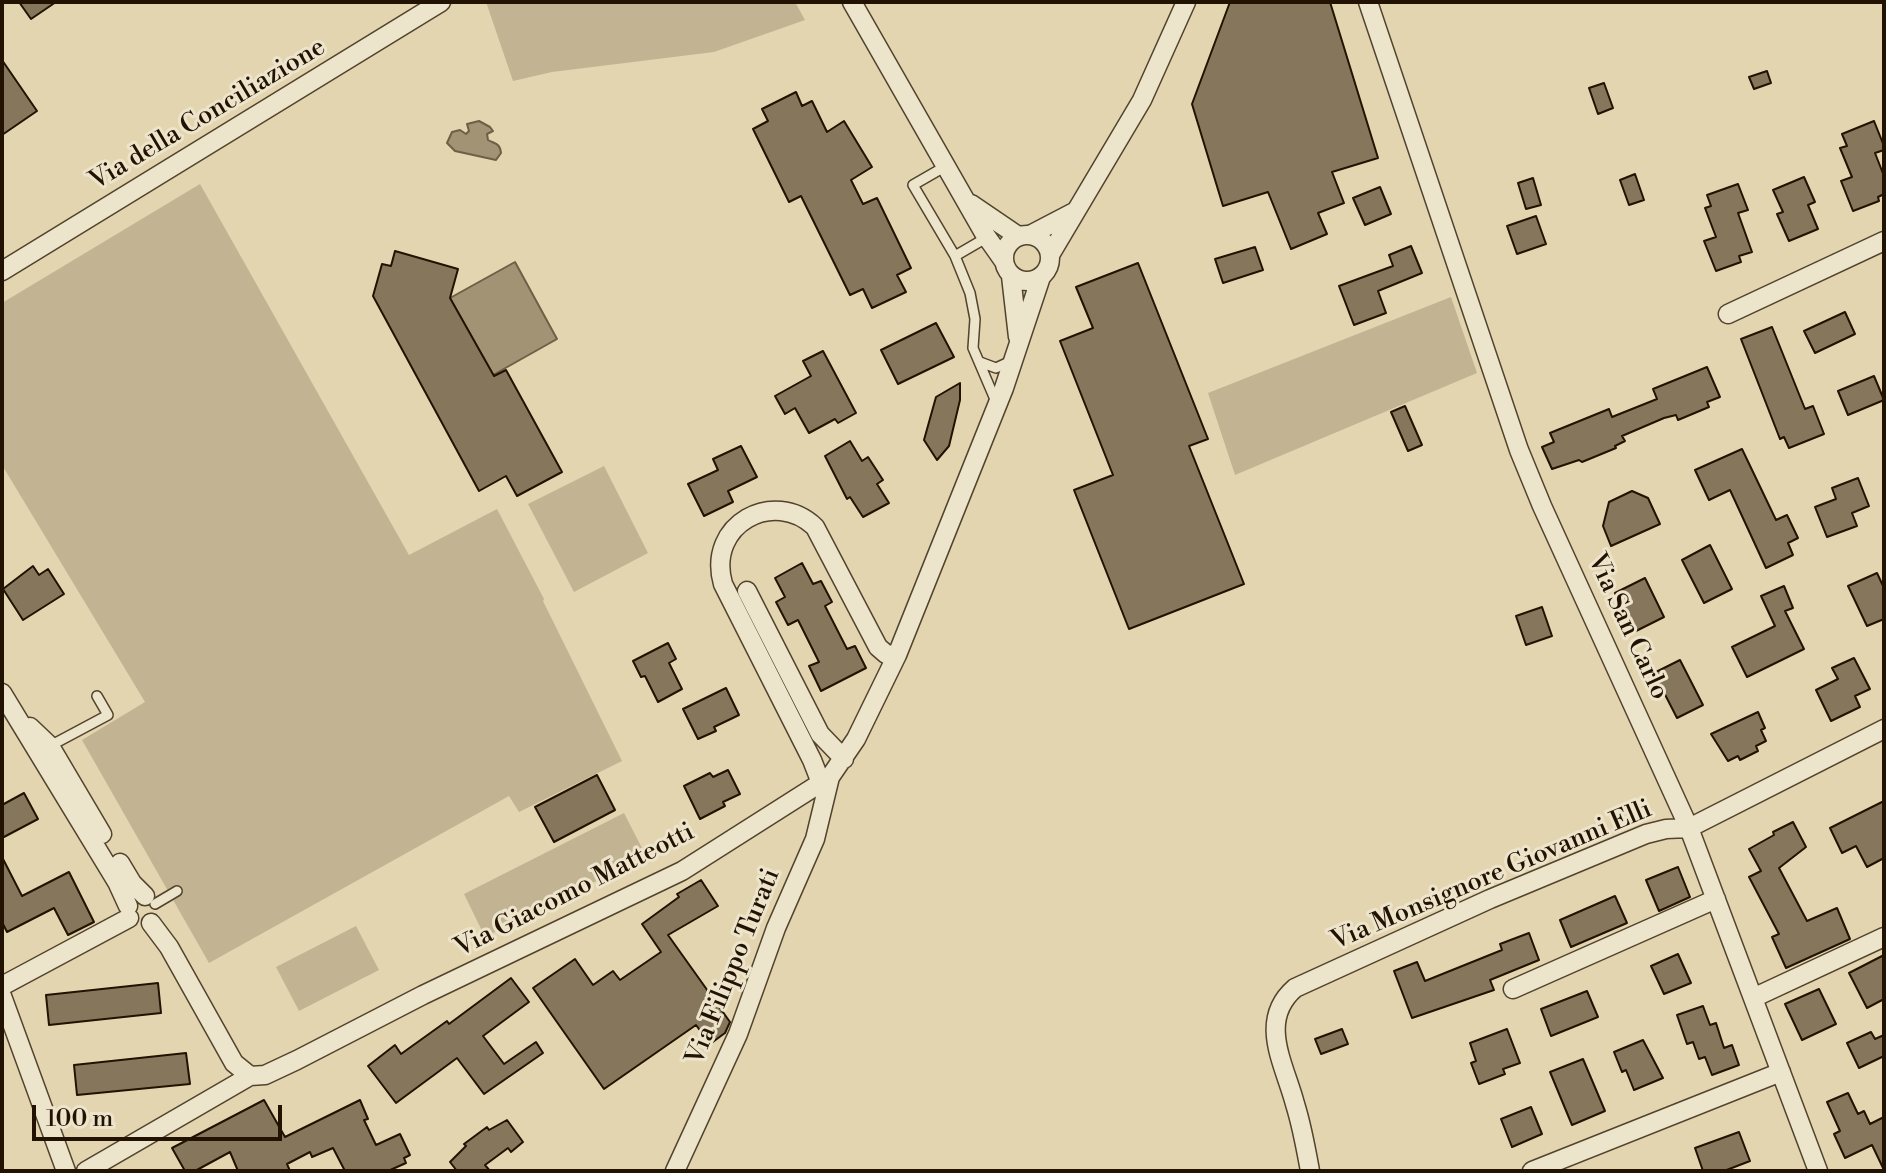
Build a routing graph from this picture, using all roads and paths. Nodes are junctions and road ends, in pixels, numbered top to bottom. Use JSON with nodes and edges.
{"nodes":[{"id":1,"x":441,"y":2,"type":"edge"},
{"id":2,"x":852,"y":2,"type":"edge"},
{"id":3,"x":1186,"y":2,"type":"edge"},
{"id":4,"x":1368,"y":2,"type":"edge"},
{"id":5,"x":946,"y":166,"type":"junction"},
{"id":6,"x":966,"y":200,"type":"junction"},
{"id":7,"x":1078,"y":209,"type":"junction"},
{"id":8,"x":1024,"y":235,"type":"junction"},
{"id":9,"x":986,"y":238,"type":"junction"},
{"id":10,"x":1884,"y":241,"type":"edge"},
{"id":11,"x":1050,"y":255,"type":"junction"},
{"id":12,"x":955,"y":256,"type":"junction"},
{"id":13,"x":1007,"y":268,"type":"junction"},
{"id":14,"x":2,"y":271,"type":"edge"},
{"id":15,"x":1041,"y":277,"type":"junction"},
{"id":16,"x":1728,"y":314,"type":"dead end"},
{"id":17,"x":1017,"y":349,"type":"junction"},
{"id":18,"x":980,"y":362,"type":"junction"},
{"id":19,"x":997,"y":406,"type":"junction"},
{"id":20,"x":747,"y":591,"type":"dead end"},
{"id":21,"x":897,"y":655,"type":"junction"},
{"id":22,"x":97,"y":696,"type":"dead end"},
{"id":23,"x":5,"y":699,"type":"edge"},
{"id":24,"x":1884,"y":729,"type":"edge"},
{"id":25,"x":44,"y":750,"type":"junction"},
{"id":26,"x":844,"y":759,"type":"junction"},
{"id":27,"x":825,"y":780,"type":"junction"},
{"id":28,"x":1689,"y":828,"type":"junction"},
{"id":29,"x":177,"y":891,"type":"dead end"},
{"id":30,"x":1716,"y":899,"type":"junction"},
{"id":31,"x":150,"y":900,"type":"junction"},
{"id":32,"x":128,"y":912,"type":"junction"},
{"id":33,"x":151,"y":923,"type":"junction"},
{"id":34,"x":1884,"y":937,"type":"edge"},
{"id":35,"x":2,"y":986,"type":"edge"},
{"id":36,"x":1513,"y":989,"type":"dead end"},
{"id":37,"x":2,"y":996,"type":"edge"},
{"id":38,"x":1753,"y":998,"type":"junction"},
{"id":39,"x":1781,"y":1072,"type":"junction"},
{"id":40,"x":250,"y":1076,"type":"junction"},
{"id":41,"x":66,"y":1171,"type":"edge"},
{"id":42,"x":86,"y":1171,"type":"edge"},
{"id":43,"x":675,"y":1171,"type":"edge"},
{"id":44,"x":1310,"y":1171,"type":"edge"},
{"id":45,"x":1532,"y":1171,"type":"edge"},
{"id":46,"x":1818,"y":1171,"type":"edge"}],
"edges":[{"from":1,"to":14,"type":"street","name":"Via della Conciliazione"},
{"from":2,"to":5,"type":"street"},
{"from":3,"to":7,"type":"street"},
{"from":4,"to":28,"type":"street","name":"Via San Carlo"},
{"from":5,"to":6,"type":"street"},
{"from":5,"to":12,"type":"lane"},
{"from":6,"to":8,"type":"street"},
{"from":6,"to":9,"type":"street"},
{"from":7,"to":8,"type":"street"},
{"from":7,"to":11,"type":"street"},
{"from":8,"to":11,"type":"street"},
{"from":8,"to":13,"type":"street"},
{"from":9,"to":12,"type":"lane"},
{"from":9,"to":13,"type":"street"},
{"from":10,"to":16,"type":"street"},
{"from":11,"to":15,"type":"street"},
{"from":12,"to":18,"type":"lane"},
{"from":13,"to":15,"type":"street"},
{"from":13,"to":17,"type":"street","name":"Via Giacomo Matteotti"},
{"from":15,"to":17,"type":"street","name":"Via Giacomo Matteotti"},
{"from":17,"to":18,"type":"lane"},
{"from":17,"to":19,"type":"street","name":"Via Giacomo Matteotti"},
{"from":18,"to":19,"type":"lane"},
{"from":19,"to":21,"type":"street","name":"Via Giacomo Matteotti"},
{"from":20,"to":26,"type":"street"},
{"from":21,"to":26,"type":"street","name":"Via Giacomo Matteotti"},
{"from":21,"to":27,"type":"street"},
{"from":22,"to":25,"type":"lane"},
{"from":23,"to":25,"type":"street"},
{"from":24,"to":28,"type":"street","name":"Via Monsignore Giovanni Elli"},
{"from":25,"to":31,"type":"street"},
{"from":25,"to":32,"type":"street"},
{"from":26,"to":27,"type":"street","name":"Via Giacomo Matteotti"},
{"from":27,"to":40,"type":"street","name":"Via Giacomo Matteotti"},
{"from":27,"to":43,"type":"street","name":"Via Filippo Turati"},
{"from":28,"to":30,"type":"street","name":"Via San Carlo"},
{"from":28,"to":44,"type":"street","name":"Via Monsignore Giovanni Elli"},
{"from":29,"to":31,"type":"lane"},
{"from":30,"to":36,"type":"street"},
{"from":30,"to":38,"type":"street","name":"Via San Carlo"},
{"from":31,"to":32,"type":"street"},
{"from":31,"to":33,"type":"street"},
{"from":32,"to":33,"type":"street"},
{"from":32,"to":35,"type":"street"},
{"from":33,"to":40,"type":"street"},
{"from":34,"to":38,"type":"street"},
{"from":37,"to":41,"type":"street"},
{"from":38,"to":39,"type":"street","name":"Via San Carlo"},
{"from":39,"to":45,"type":"street"},
{"from":39,"to":46,"type":"street","name":"Via San Carlo"},
{"from":40,"to":42,"type":"street","name":"Via Giacomo Matteotti"}]}
